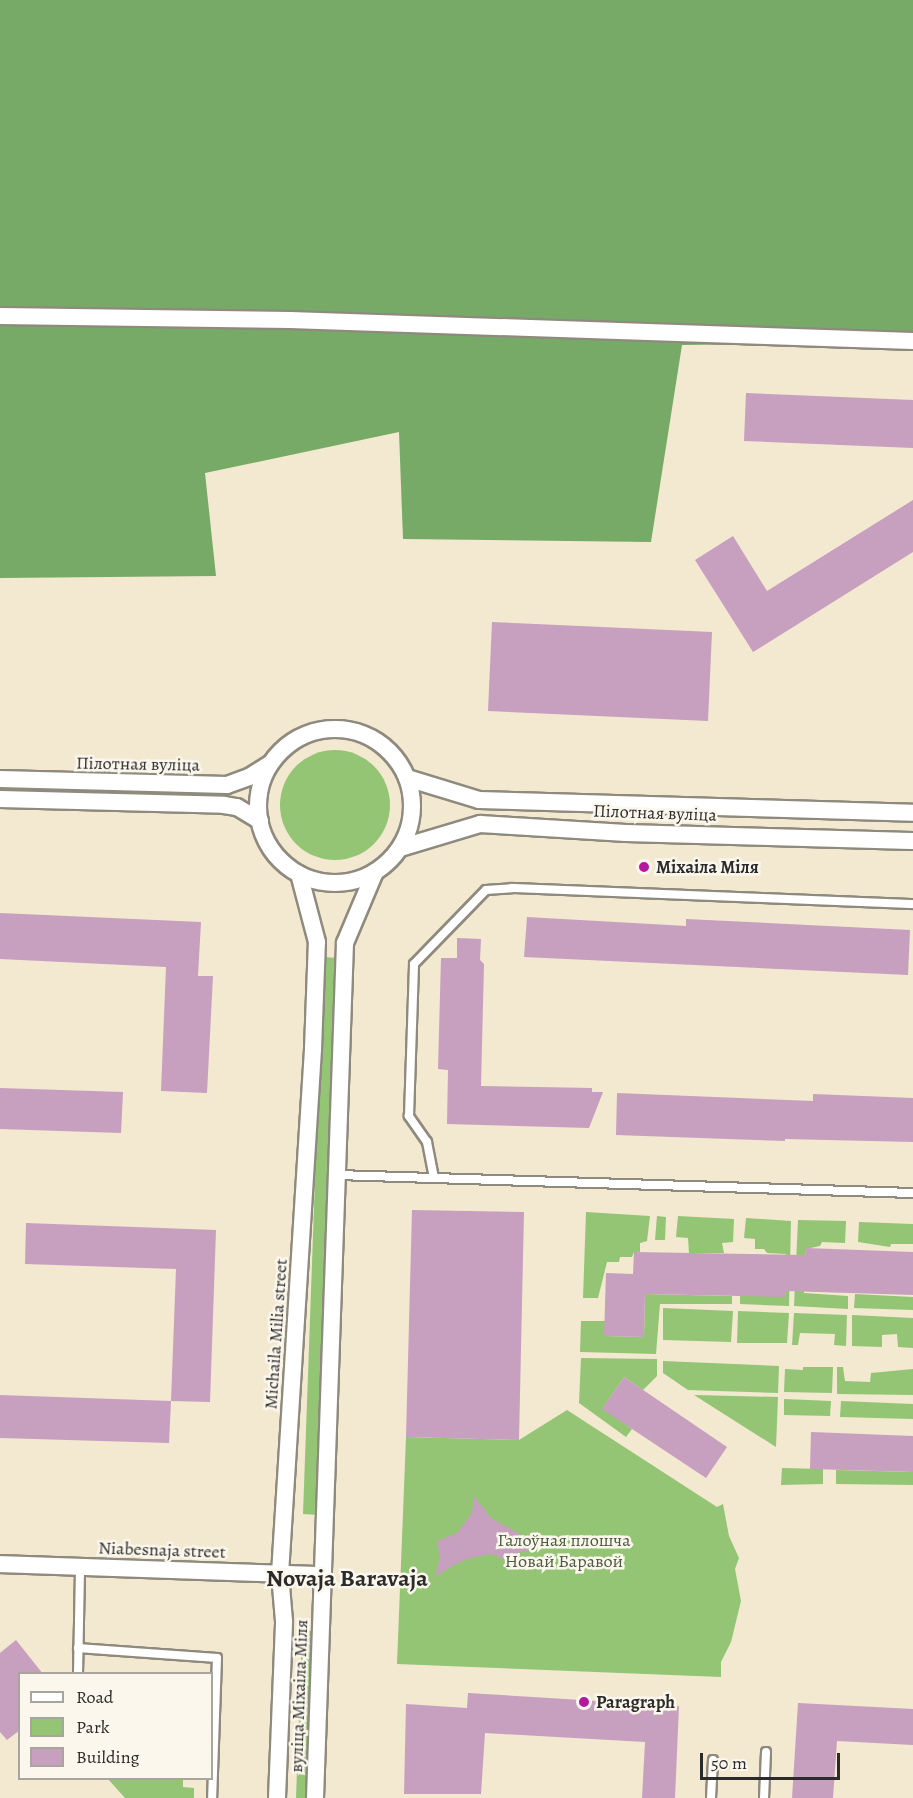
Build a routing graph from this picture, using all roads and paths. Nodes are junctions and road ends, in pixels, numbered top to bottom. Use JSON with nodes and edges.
{"nodes":[{"id":1,"x":0,"y":316,"type":"edge"},
{"id":2,"x":913,"y":340,"type":"edge"},
{"id":3,"x":270,"y":764,"type":"junction"},
{"id":4,"x":408,"y":778,"type":"junction"},
{"id":5,"x":0,"y":779,"type":"edge"},
{"id":6,"x":0,"y":799,"type":"edge"},
{"id":7,"x":913,"y":813,"type":"edge"},
{"id":8,"x":260,"y":821,"type":"junction"},
{"id":9,"x":913,"y":841,"type":"edge"},
{"id":10,"x":400,"y":848,"type":"junction"},
{"id":11,"x":375,"y":872,"type":"junction"},
{"id":12,"x":299,"y":874,"type":"junction"},
{"id":13,"x":913,"y":904,"type":"edge"},
{"id":14,"x":337,"y":1175,"type":"junction"},
{"id":15,"x":434,"y":1178,"type":"junction"},
{"id":16,"x":913,"y":1193,"type":"edge"},
{"id":17,"x":0,"y":1564,"type":"edge"},
{"id":18,"x":80,"y":1567,"type":"junction"},
{"id":19,"x":280,"y":1574,"type":"junction"},
{"id":20,"x":323,"y":1575,"type":"junction"},
{"id":21,"x":78,"y":1648,"type":"junction"},
{"id":22,"x":78,"y":1672,"type":"edge"},
{"id":23,"x":213,"y":1700,"type":"edge"},
{"id":24,"x":766,"y":1752,"type":"dead end"},
{"id":25,"x":713,"y":1760,"type":"dead end"},
{"id":26,"x":212,"y":1780,"type":"edge"},
{"id":27,"x":212,"y":1798,"type":"edge"},
{"id":28,"x":277,"y":1798,"type":"edge"},
{"id":29,"x":315,"y":1798,"type":"edge"},
{"id":30,"x":711,"y":1798,"type":"edge"},
{"id":31,"x":764,"y":1798,"type":"edge"}],
"edges":[{"from":1,"to":2,"type":"street"},
{"from":3,"to":4,"type":"street"},
{"from":3,"to":5,"type":"street","name":"Пілотная вуліца"},
{"from":3,"to":8,"type":"street"},
{"from":4,"to":7,"type":"street","name":"Пілотная вуліца"},
{"from":4,"to":10,"type":"street"},
{"from":6,"to":8,"type":"street"},
{"from":8,"to":12,"type":"street"},
{"from":9,"to":10,"type":"street","name":"Пілотная вуліца"},
{"from":10,"to":11,"type":"street"},
{"from":11,"to":12,"type":"street"},
{"from":11,"to":14,"type":"street"},
{"from":12,"to":19,"type":"street","name":"Michaila Milia street"},
{"from":13,"to":15,"type":"lane"},
{"from":14,"to":15,"type":"lane"},
{"from":14,"to":20,"type":"street","name":"вуліца Міхаіла Міля"},
{"from":15,"to":16,"type":"lane"},
{"from":17,"to":18,"type":"street","name":"Niabesnaja street"},
{"from":18,"to":19,"type":"street","name":"Niabesnaja street"},
{"from":18,"to":21,"type":"lane"},
{"from":19,"to":20,"type":"street","name":"Niabesnaja street"},
{"from":19,"to":28,"type":"street","name":"Michaila Milia street"},
{"from":20,"to":29,"type":"street","name":"вуліца Міхаіла Міля"},
{"from":21,"to":22,"type":"lane"},
{"from":21,"to":23,"type":"lane"},
{"from":24,"to":31,"type":"lane"},
{"from":25,"to":30,"type":"lane"},
{"from":26,"to":27,"type":"lane"}]}
